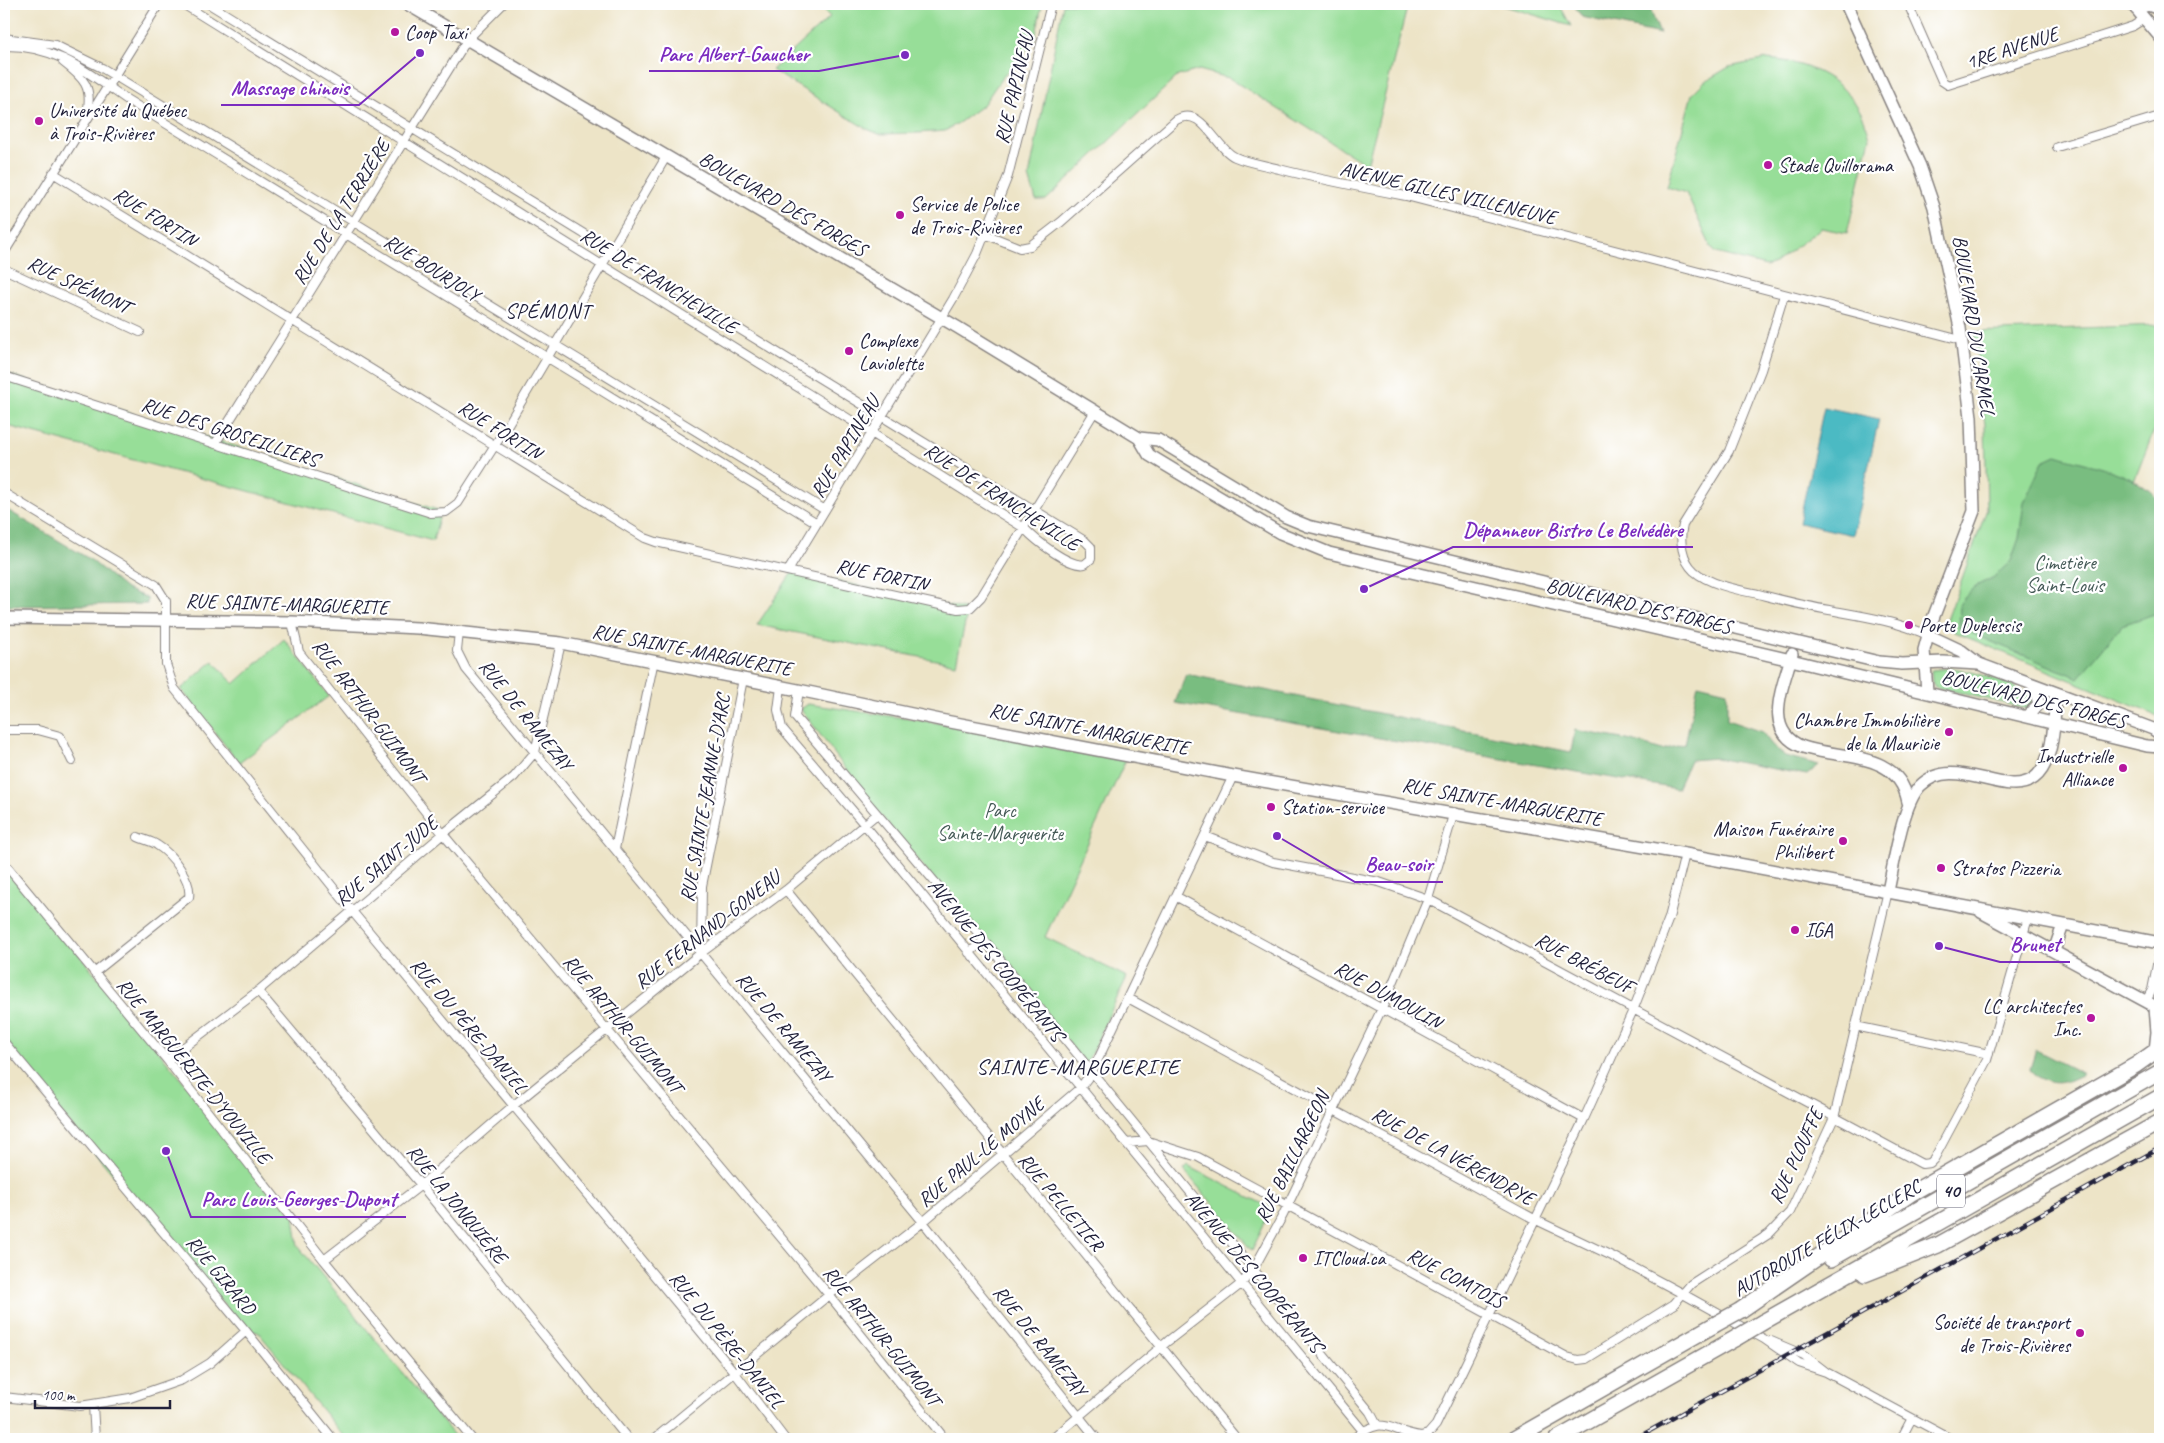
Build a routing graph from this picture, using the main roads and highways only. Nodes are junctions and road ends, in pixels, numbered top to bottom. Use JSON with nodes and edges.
{"nodes":[{"id":1,"x":2155,"y":1006,"type":"edge"},
{"id":2,"x":2159,"y":1049,"type":"edge"},
{"id":3,"x":2160,"y":1072,"type":"edge"},
{"id":4,"x":2160,"y":1097,"type":"edge"},
{"id":5,"x":2160,"y":1122,"type":"edge"},
{"id":6,"x":1812,"y":1295,"type":"junction"},
{"id":7,"x":1741,"y":1310,"type":"junction"},
{"id":8,"x":1514,"y":1439,"type":"edge"},
{"id":9,"x":1556,"y":1439,"type":"edge"}],
"edges":[{"from":1,"to":2,"type":"highway"},
{"from":2,"to":7,"type":"highway"},
{"from":3,"to":7,"type":"highway","name":"AUTOROUTE FÉLIX-LECLERC","number":"40"},
{"from":4,"to":6,"type":"highway","name":"AUTOROUTE FÉLIX-LECLERC","number":"40"},
{"from":5,"to":6,"type":"highway"},
{"from":6,"to":9,"type":"highway","name":"AUTOROUTE FÉLIX-LECLERC","number":"40","bridge":true},
{"from":7,"to":8,"type":"highway","name":"AUTOROUTE FÉLIX-LECLERC","number":"40","bridge":true}]}
